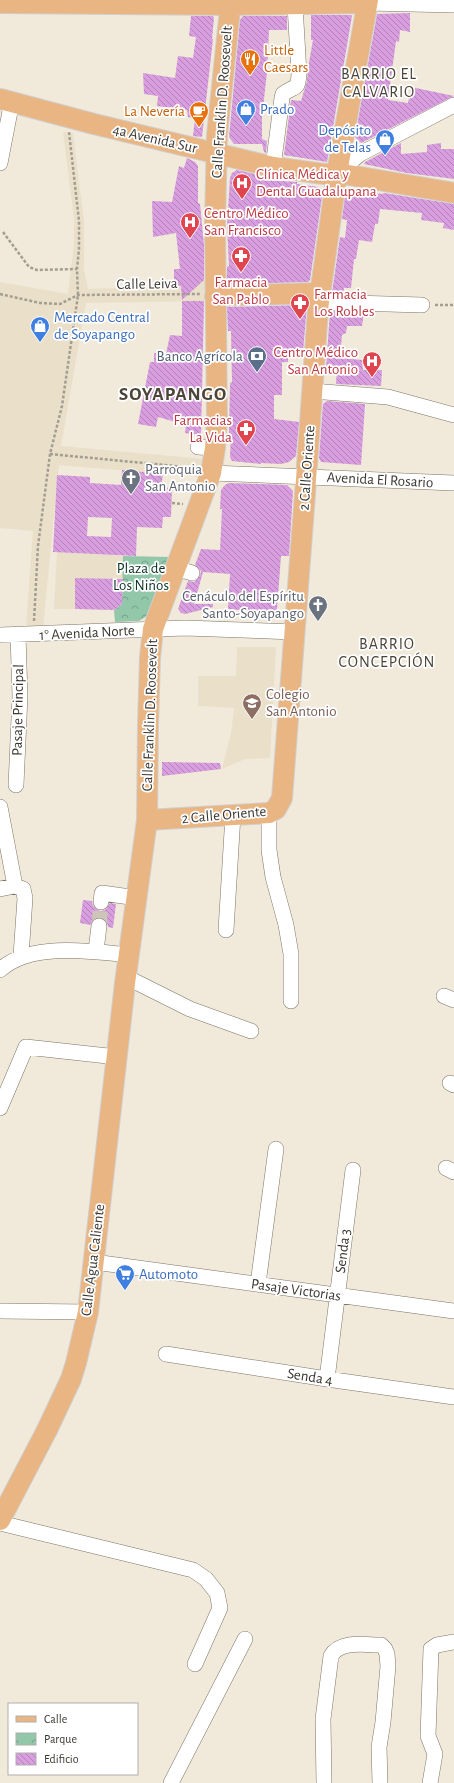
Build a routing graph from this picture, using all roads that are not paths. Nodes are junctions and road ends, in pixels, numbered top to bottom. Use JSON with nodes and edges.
{"nodes":[{"id":1,"x":113,"y":2,"type":"edge"},
{"id":2,"x":367,"y":2,"type":"edge"},
{"id":3,"x":0,"y":3,"type":"edge"},
{"id":4,"x":230,"y":3,"type":"edge"},
{"id":5,"x":454,"y":4,"type":"edge"},
{"id":6,"x":296,"y":5,"type":"junction"},
{"id":7,"x":6,"y":100,"type":"edge"},
{"id":8,"x":454,"y":106,"type":"edge"},
{"id":9,"x":216,"y":153,"type":"junction"},
{"id":10,"x":0,"y":163,"type":"edge"},
{"id":11,"x":273,"y":167,"type":"junction"},
{"id":12,"x":336,"y":173,"type":"junction"},
{"id":13,"x":454,"y":193,"type":"edge"},
{"id":14,"x":215,"y":296,"type":"junction"},
{"id":15,"x":319,"y":298,"type":"junction"},
{"id":16,"x":422,"y":305,"type":"road end"},
{"id":17,"x":312,"y":391,"type":"junction"},
{"id":18,"x":454,"y":415,"type":"edge"},
{"id":19,"x":211,"y":473,"type":"junction"},
{"id":20,"x":306,"y":476,"type":"junction"},
{"id":21,"x":454,"y":483,"type":"edge"},
{"id":22,"x":153,"y":629,"type":"junction"},
{"id":23,"x":294,"y":632,"type":"junction"},
{"id":24,"x":18,"y":635,"type":"junction"},
{"id":25,"x":0,"y":636,"type":"edge"},
{"id":26,"x":16,"y":785,"type":"dead end"},
{"id":27,"x":0,"y":807,"type":"edge"},
{"id":28,"x":269,"y":813,"type":"junction"},
{"id":29,"x":233,"y":815,"type":"junction"},
{"id":30,"x":147,"y":820,"type":"junction"},
{"id":31,"x":15,"y":886,"type":"junction"},
{"id":32,"x":0,"y":889,"type":"edge"},
{"id":33,"x":137,"y":898,"type":"junction"},
{"id":34,"x":101,"y":902,"type":"dead end"},
{"id":35,"x":99,"y":926,"type":"tunnel mouth"},
{"id":36,"x":226,"y":930,"type":"dead end"},
{"id":37,"x":96,"y":952,"type":"junction"},
{"id":38,"x":129,"y":955,"type":"junction"},
{"id":39,"x":21,"y":956,"type":"junction"},
{"id":40,"x":0,"y":970,"type":"edge"},
{"id":41,"x":126,"y":980,"type":"junction"},
{"id":42,"x":291,"y":1001,"type":"dead end"},
{"id":43,"x":251,"y":1031,"type":"dead end"},
{"id":44,"x":117,"y":1057,"type":"junction"},
{"id":45,"x":0,"y":1108,"type":"edge"},
{"id":46,"x":276,"y":1149,"type":"dead end"},
{"id":47,"x":353,"y":1170,"type":"dead end"},
{"id":48,"x":94,"y":1262,"type":"junction"},
{"id":49,"x":258,"y":1284,"type":"junction"},
{"id":50,"x":337,"y":1295,"type":"junction"},
{"id":51,"x":0,"y":1311,"type":"edge"},
{"id":52,"x":454,"y":1311,"type":"edge"},
{"id":53,"x":88,"y":1312,"type":"junction"},
{"id":54,"x":166,"y":1354,"type":"dead end"},
{"id":55,"x":327,"y":1379,"type":"junction"},
{"id":56,"x":454,"y":1397,"type":"edge"},
{"id":57,"x":5,"y":1496,"type":"edge"},
{"id":58,"x":0,"y":1520,"type":"edge"},
{"id":59,"x":0,"y":1523,"type":"edge"},
{"id":60,"x":245,"y":1639,"type":"dead end"},
{"id":61,"x":454,"y":1642,"type":"edge"},
{"id":62,"x":195,"y":1664,"type":"dead end"},
{"id":63,"x":171,"y":1783,"type":"edge"},
{"id":64,"x":324,"y":1783,"type":"edge"},
{"id":65,"x":380,"y":1783,"type":"edge"},
{"id":66,"x":430,"y":1783,"type":"edge"}],
"edges":[{"from":1,"to":3,"type":"main road"},
{"from":1,"to":4,"type":"main road"},
{"from":2,"to":5,"type":"street"},
{"from":2,"to":6,"type":"main road"},
{"from":2,"to":12,"type":"main road","name":"2 Calle Oriente"},
{"from":4,"to":6,"type":"main road"},
{"from":4,"to":9,"type":"main road","name":"Calle Franklin D. Roosevelt"},
{"from":6,"to":11,"type":"street"},
{"from":7,"to":9,"type":"main road","name":"4a Avenida Sur"},
{"from":7,"to":10,"type":"street"},
{"from":8,"to":12,"type":"street"},
{"from":9,"to":11,"type":"main road","name":"4a Avenida Sur"},
{"from":9,"to":14,"type":"main road","name":"Calle Franklin D. Roosevelt"},
{"from":11,"to":12,"type":"main road","name":"4a Avenida Sur"},
{"from":12,"to":13,"type":"main road","name":"4a Avenida Sur"},
{"from":12,"to":15,"type":"main road","name":"2 Calle Oriente"},
{"from":14,"to":15,"type":"main road"},
{"from":14,"to":19,"type":"main road","name":"Calle Franklin D. Roosevelt"},
{"from":15,"to":16,"type":"street"},
{"from":15,"to":17,"type":"main road","name":"2 Calle Oriente"},
{"from":17,"to":18,"type":"street"},
{"from":17,"to":20,"type":"main road","name":"2 Calle Oriente"},
{"from":19,"to":20,"type":"street","name":"Avenida El Rosario"},
{"from":19,"to":22,"type":"main road","name":"Calle Franklin D. Roosevelt"},
{"from":20,"to":21,"type":"street","name":"Avenida El Rosario"},
{"from":20,"to":23,"type":"main road","name":"2 Calle Oriente"},
{"from":22,"to":23,"type":"street","name":"1° Avenida Norte"},
{"from":22,"to":24,"type":"street","name":"1° Avenida Norte"},
{"from":22,"to":30,"type":"main road","name":"Calle Franklin D. Roosevelt"},
{"from":23,"to":28,"type":"main road","name":"2 Calle Oriente"},
{"from":24,"to":25,"type":"street","name":"1° Avenida Norte"},
{"from":24,"to":26,"type":"street","name":"Pasaje Principal"},
{"from":27,"to":31,"type":"street"},
{"from":28,"to":29,"type":"main road","name":"2 Calle Oriente"},
{"from":28,"to":42,"type":"street"},
{"from":29,"to":30,"type":"main road","name":"2 Calle Oriente"},
{"from":29,"to":36,"type":"street"},
{"from":30,"to":33,"type":"main road","name":"Calle Franklin D. Roosevelt"},
{"from":31,"to":32,"type":"street"},
{"from":31,"to":39,"type":"street"},
{"from":33,"to":34,"type":"street"},
{"from":33,"to":38,"type":"main road","name":"Calle Franklin D. Roosevelt"},
{"from":35,"to":37,"type":"street"},
{"from":37,"to":38,"type":"street"},
{"from":37,"to":39,"type":"street"},
{"from":38,"to":41,"type":"main road","name":"Calle Franklin D. Roosevelt"},
{"from":39,"to":40,"type":"street"},
{"from":41,"to":43,"type":"street"},
{"from":41,"to":44,"type":"main road","name":"Calle Agua Caliente"},
{"from":44,"to":45,"type":"street"},
{"from":44,"to":48,"type":"main road","name":"Calle Agua Caliente"},
{"from":46,"to":49,"type":"street"},
{"from":47,"to":50,"type":"street","name":"Senda 3"},
{"from":48,"to":49,"type":"street","name":"Pasaje Victorias"},
{"from":48,"to":53,"type":"main road","name":"Calle Agua Caliente"},
{"from":49,"to":50,"type":"street","name":"Pasaje Victorias"},
{"from":50,"to":52,"type":"street","name":"Pasaje Victorias"},
{"from":50,"to":55,"type":"street","name":"Senda 3"},
{"from":51,"to":53,"type":"street"},
{"from":53,"to":57,"type":"main road","name":"Calle Agua Caliente"},
{"from":54,"to":55,"type":"street","name":"Senda 4"},
{"from":55,"to":56,"type":"street","name":"Senda 4"},
{"from":57,"to":58,"type":"main road","name":"Calle Agua Caliente"},
{"from":59,"to":62,"type":"street"},
{"from":60,"to":63,"type":"street"},
{"from":61,"to":66,"type":"street"},
{"from":64,"to":65,"type":"street"}]}
